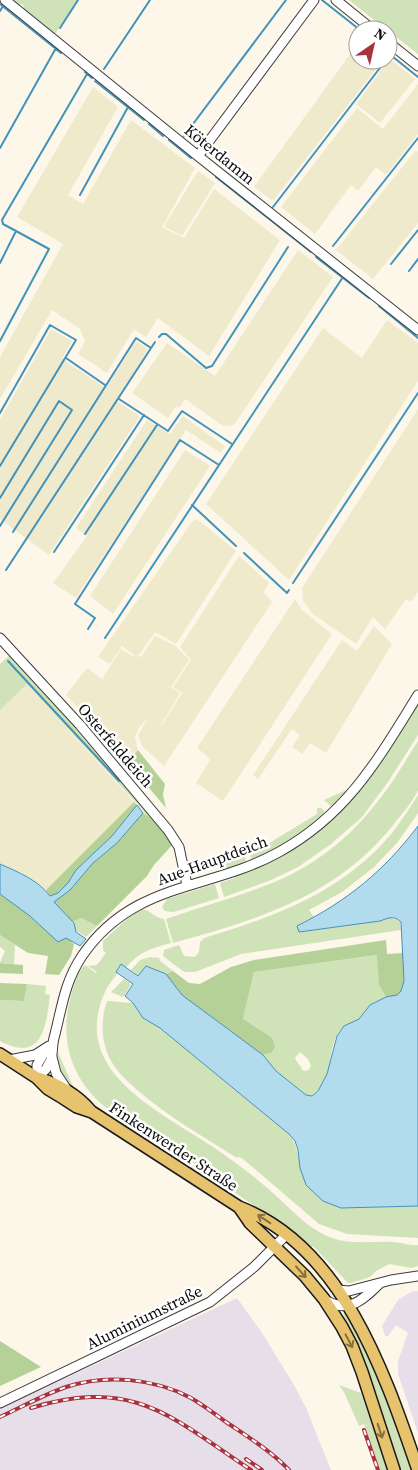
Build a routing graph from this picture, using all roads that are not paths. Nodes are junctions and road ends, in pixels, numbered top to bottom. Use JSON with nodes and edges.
{"nodes":[{"id":1,"x":5,"y":0,"type":"edge"},
{"id":2,"x":314,"y":0,"type":"edge"},
{"id":3,"x":336,"y":0,"type":"edge"},
{"id":4,"x":361,"y":20,"type":"edge"},
{"id":5,"x":398,"y":50,"type":"edge"},
{"id":6,"x":418,"y":66,"type":"edge"},
{"id":7,"x":198,"y":156,"type":"junction"},
{"id":8,"x":418,"y":330,"type":"edge"},
{"id":9,"x":0,"y":638,"type":"edge"},
{"id":10,"x":418,"y":695,"type":"edge"},
{"id":11,"x":187,"y":885,"type":"junction"},
{"id":12,"x":51,"y":1042,"type":"junction"},
{"id":13,"x":4,"y":1057,"type":"edge"},
{"id":14,"x":52,"y":1057,"type":"junction"},
{"id":15,"x":37,"y":1078,"type":"junction"},
{"id":16,"x":68,"y":1091,"type":"junction"},
{"id":17,"x":92,"y":1112,"type":"junction"},
{"id":18,"x":239,"y":1207,"type":"junction"},
{"id":19,"x":286,"y":1235,"type":"junction"},
{"id":20,"x":275,"y":1246,"type":"junction"},
{"id":21,"x":418,"y":1276,"type":"edge"},
{"id":22,"x":380,"y":1283,"type":"junction"},
{"id":23,"x":338,"y":1290,"type":"junction"},
{"id":24,"x":324,"y":1299,"type":"junction"},
{"id":25,"x":349,"y":1306,"type":"junction"},
{"id":26,"x":0,"y":1403,"type":"edge"},
{"id":27,"x":394,"y":1470,"type":"edge"},
{"id":28,"x":418,"y":1470,"type":"edge"}],
"edges":[{"from":1,"to":7,"type":"street","name":"Köterdamm"},
{"from":2,"to":7,"type":"street"},
{"from":3,"to":4,"type":"street"},
{"from":5,"to":6,"type":"street"},
{"from":7,"to":8,"type":"street","name":"Köterdamm"},
{"from":9,"to":11,"type":"street","name":"Osterfelddeich"},
{"from":10,"to":11,"type":"street","name":"Aue-Hauptdeich"},
{"from":11,"to":12,"type":"street","name":"Aue-Hauptdeich"},
{"from":12,"to":13,"type":"street"},
{"from":12,"to":14,"type":"street"},
{"from":12,"to":15,"type":"street"},
{"from":13,"to":15,"type":"main road"},
{"from":14,"to":15,"type":"street"},
{"from":14,"to":16,"type":"street"},
{"from":15,"to":16,"type":"main road","name":"Finkenwerder Straße"},
{"from":15,"to":17,"type":"main road","name":"Finkenwerder Straße"},
{"from":16,"to":17,"type":"main road","name":"Finkenwerder Straße"},
{"from":17,"to":18,"type":"main road","name":"Finkenwerder Straße"},
{"from":19,"to":18,"type":"main road","name":"Finkenwerder Straße","one_way":true},
{"from":18,"to":20,"type":"main road","name":"Finkenwerder Straße"},
{"from":19,"to":20,"type":"street","name":"Aluminiumstraße"},
{"from":19,"to":23,"type":"main road","name":"Finkenwerder Straße"},
{"from":20,"to":24,"type":"main road","name":"Finkenwerder Straße","one_way":true},
{"from":20,"to":26,"type":"street","name":"Aluminiumstraße"},
{"from":21,"to":22,"type":"street"},
{"from":22,"to":23,"type":"street"},
{"from":22,"to":25,"type":"street"},
{"from":23,"to":25,"type":"main road","name":"Finkenwerder Straße"},
{"from":24,"to":25,"type":"street"},
{"from":24,"to":27,"type":"main road","name":"Finkenwerder Straße","one_way":true},
{"from":25,"to":28,"type":"main road","name":"Finkenwerder Straße"}]}
